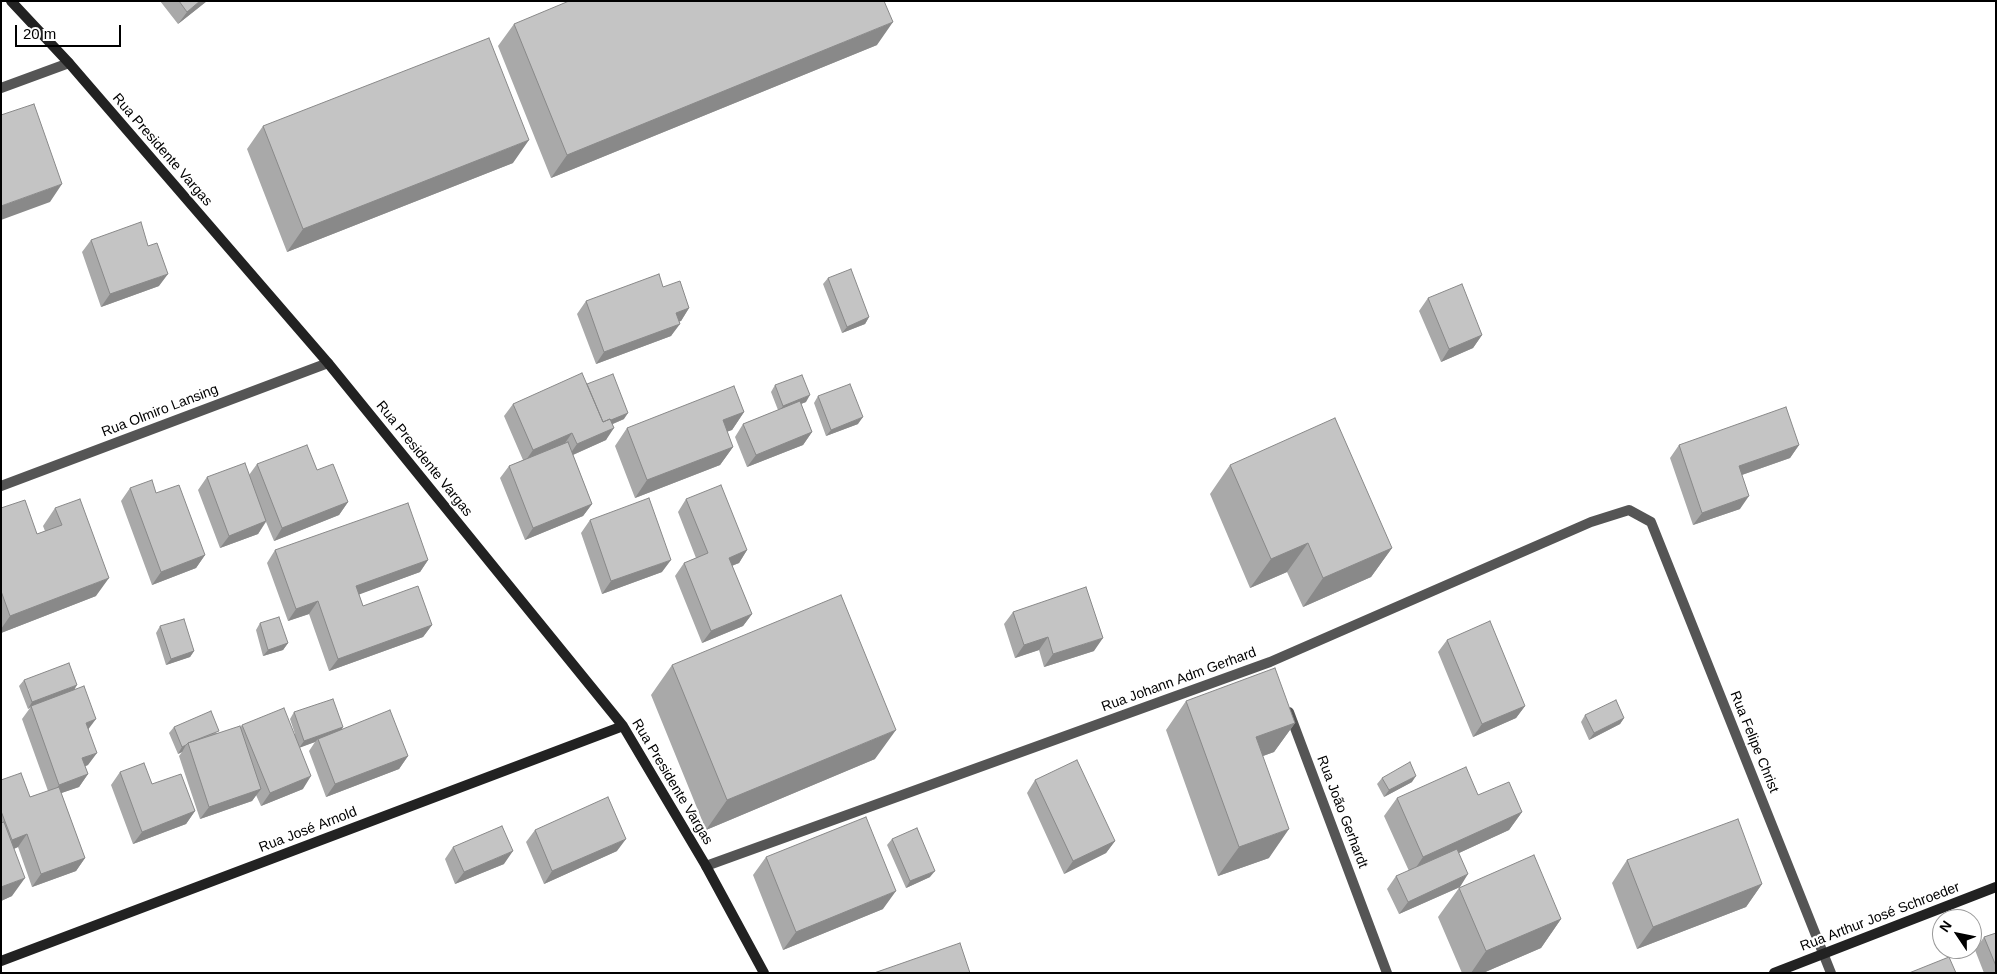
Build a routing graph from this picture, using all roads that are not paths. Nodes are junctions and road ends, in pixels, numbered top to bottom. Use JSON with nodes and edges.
{"nodes":[{"id":1,"x":11,"y":1,"type":"edge"},
{"id":2,"x":69,"y":63,"type":"junction"},
{"id":3,"x":1,"y":88,"type":"edge"},
{"id":4,"x":328,"y":363,"type":"junction"},
{"id":5,"x":1,"y":486,"type":"edge"},
{"id":6,"x":1652,"y":522,"type":"joint"},
{"id":7,"x":1284,"y":698,"type":"edge"},
{"id":8,"x":624,"y":726,"type":"junction"},
{"id":9,"x":706,"y":866,"type":"junction"},
{"id":10,"x":1996,"y":887,"type":"edge"},
{"id":11,"x":1824,"y":955,"type":"junction"},
{"id":12,"x":1,"y":961,"type":"edge"},
{"id":13,"x":764,"y":973,"type":"edge"},
{"id":14,"x":1388,"y":973,"type":"edge"},
{"id":15,"x":1774,"y":973,"type":"edge"},
{"id":16,"x":1831,"y":973,"type":"edge"}],
"edges":[{"from":1,"to":2,"type":"main road","name":"Rua Presidente Vargas"},
{"from":2,"to":3,"type":"street"},
{"from":2,"to":4,"type":"main road","name":"Rua Presidente Vargas"},
{"from":4,"to":5,"type":"street","name":"Rua Olmiro Lansing"},
{"from":4,"to":8,"type":"main road","name":"Rua Presidente Vargas"},
{"from":6,"to":9,"type":"street","name":"Rua Johann Adm Gerhard"},
{"from":6,"to":11,"type":"street","name":"Rua Felipe Christ"},
{"from":7,"to":14,"type":"street","name":"Rua João Gerhardt"},
{"from":8,"to":9,"type":"main road","name":"Rua Presidente Vargas"},
{"from":8,"to":12,"type":"main road","name":"Rua José Arnold"},
{"from":9,"to":13,"type":"main road","name":"Rua Presidente Vargas"},
{"from":10,"to":11,"type":"main road","name":"Rua Arthur José Schroeder"},
{"from":11,"to":15,"type":"main road","name":"Rua Arthur José Schroeder"},
{"from":11,"to":16,"type":"street","name":"Rua Felipe Christ"}]}
